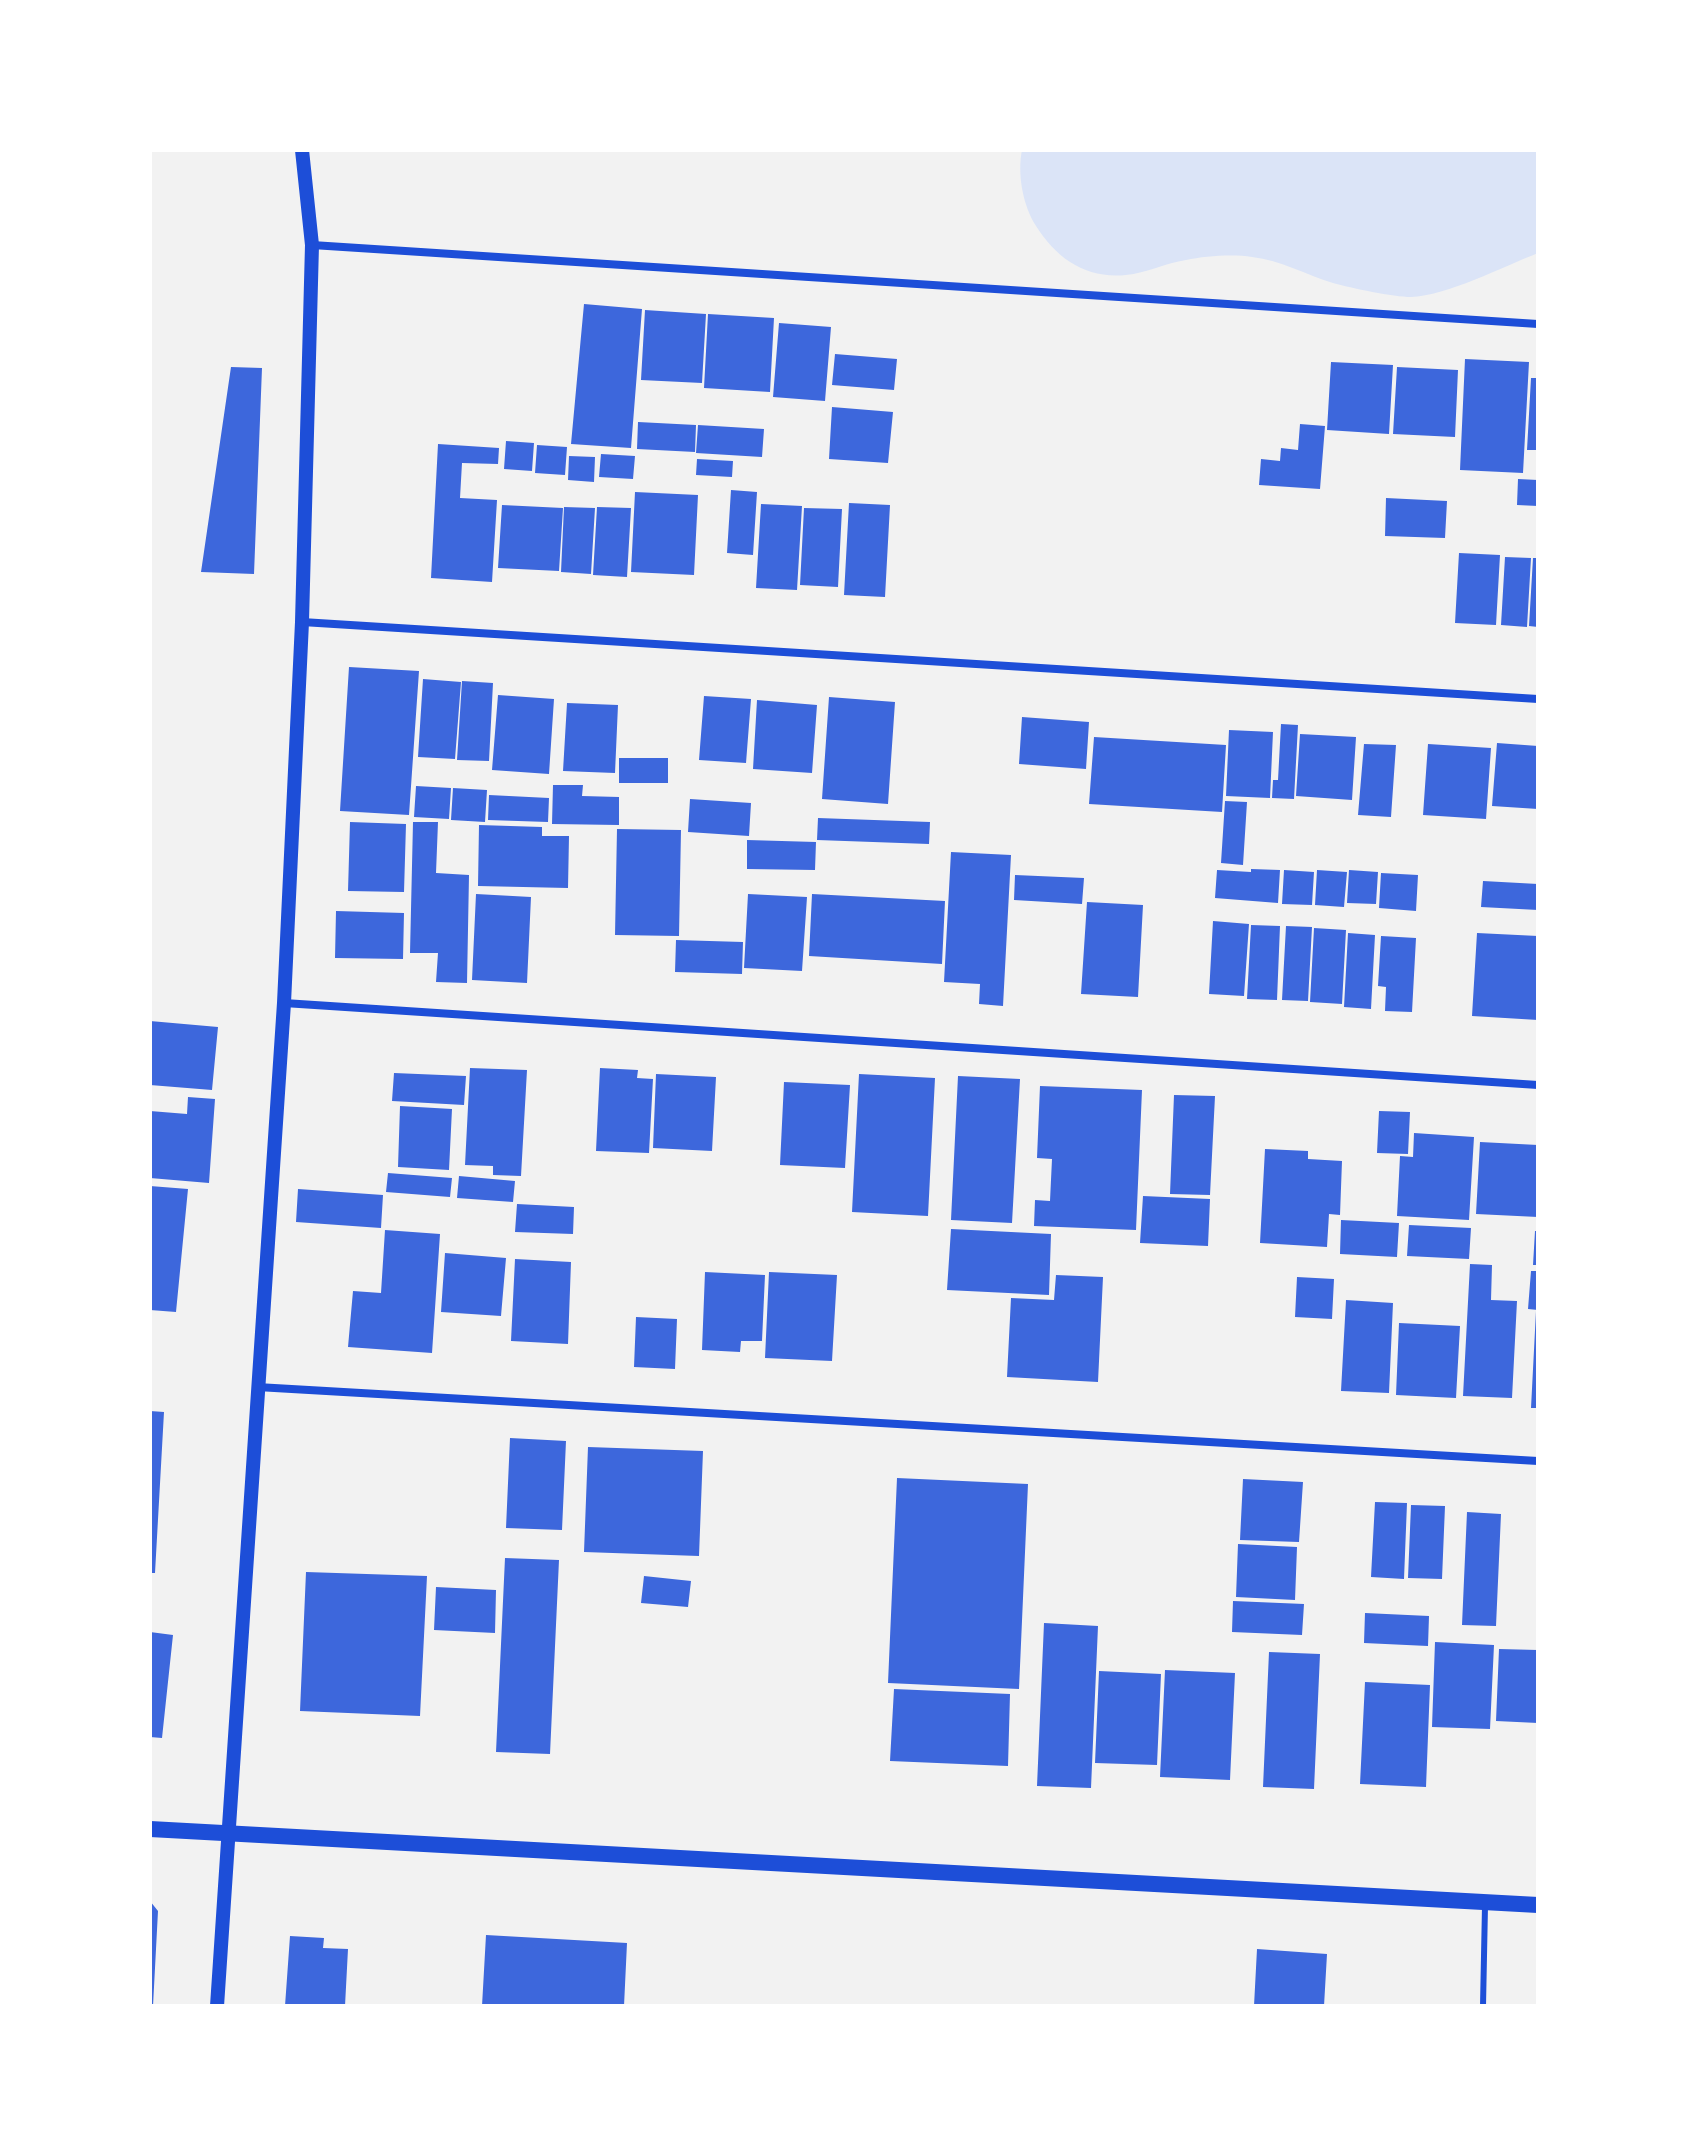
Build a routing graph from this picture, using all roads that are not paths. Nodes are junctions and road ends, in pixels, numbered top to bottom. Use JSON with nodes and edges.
{"nodes":[{"id":1,"x":302,"y":150,"type":"edge"},
{"id":2,"x":312,"y":245,"type":"junction"},
{"id":3,"x":1538,"y":324,"type":"edge"},
{"id":4,"x":302,"y":622,"type":"junction"},
{"id":5,"x":1538,"y":699,"type":"edge"},
{"id":6,"x":284,"y":1003,"type":"junction"},
{"id":7,"x":1538,"y":1085,"type":"edge"},
{"id":8,"x":256,"y":1387,"type":"junction"},
{"id":9,"x":1538,"y":1461,"type":"edge"},
{"id":10,"x":150,"y":1829,"type":"edge"},
{"id":11,"x":228,"y":1833,"type":"junction"},
{"id":12,"x":1485,"y":1902,"type":"junction"},
{"id":13,"x":1538,"y":1905,"type":"edge"},
{"id":14,"x":217,"y":2006,"type":"edge"},
{"id":15,"x":1483,"y":2006,"type":"edge"}],
"edges":[{"from":1,"to":2,"type":"street"},
{"from":2,"to":3,"type":"street"},
{"from":2,"to":4,"type":"street"},
{"from":4,"to":5,"type":"street"},
{"from":4,"to":6,"type":"street"},
{"from":6,"to":7,"type":"street"},
{"from":6,"to":8,"type":"street"},
{"from":8,"to":9,"type":"street"},
{"from":8,"to":11,"type":"street"},
{"from":10,"to":11,"type":"main road"},
{"from":11,"to":12,"type":"main road"},
{"from":11,"to":14,"type":"street"},
{"from":12,"to":13,"type":"main road"},
{"from":12,"to":15,"type":"lane"}]}
